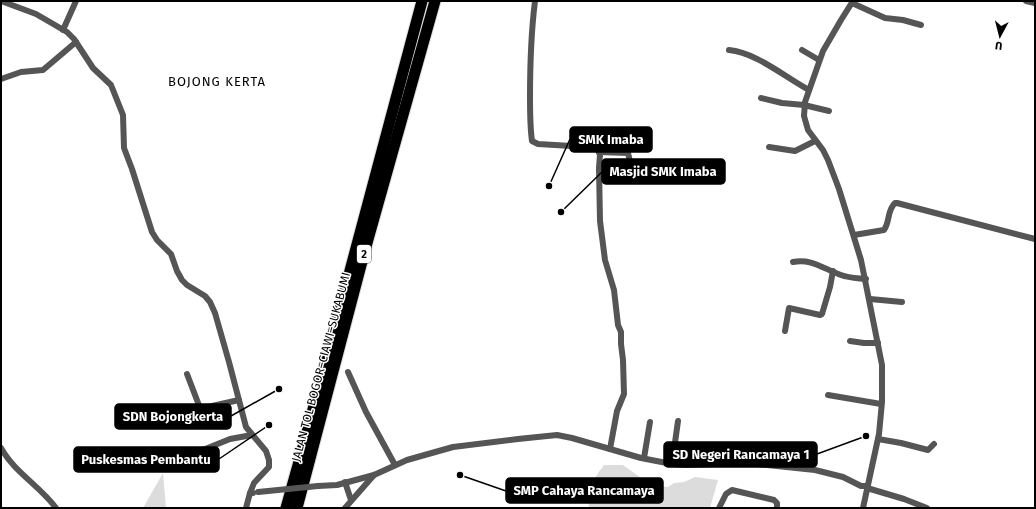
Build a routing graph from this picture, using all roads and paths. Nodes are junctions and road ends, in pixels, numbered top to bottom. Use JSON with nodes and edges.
{"nodes":[{"id":1,"x":76,"y":1,"type":"edge"},
{"id":2,"x":422,"y":1,"type":"edge"},
{"id":3,"x":435,"y":1,"type":"edge"},
{"id":4,"x":535,"y":1,"type":"edge"},
{"id":5,"x":1026,"y":1,"type":"edge"},
{"id":6,"x":1,"y":2,"type":"edge"},
{"id":7,"x":853,"y":2,"type":"edge"},
{"id":8,"x":1035,"y":4,"type":"edge"},
{"id":9,"x":921,"y":25,"type":"dead end"},
{"id":10,"x":63,"y":30,"type":"junction"},
{"id":11,"x":76,"y":42,"type":"junction"},
{"id":12,"x":728,"y":50,"type":"dead end"},
{"id":13,"x":802,"y":50,"type":"dead end"},
{"id":14,"x":820,"y":60,"type":"junction"},
{"id":15,"x":1,"y":78,"type":"edge"},
{"id":16,"x":809,"y":90,"type":"junction"},
{"id":17,"x":761,"y":98,"type":"dead end"},
{"id":18,"x":804,"y":104,"type":"junction"},
{"id":19,"x":829,"y":111,"type":"dead end"},
{"id":20,"x":815,"y":141,"type":"junction"},
{"id":21,"x":769,"y":147,"type":"dead end"},
{"id":22,"x":599,"y":152,"type":"junction"},
{"id":23,"x":642,"y":170,"type":"dead end"},
{"id":24,"x":854,"y":235,"type":"junction"},
{"id":25,"x":1035,"y":239,"type":"edge"},
{"id":26,"x":793,"y":262,"type":"dead end"},
{"id":27,"x":833,"y":271,"type":"junction"},
{"id":28,"x":866,"y":279,"type":"junction"},
{"id":29,"x":870,"y":300,"type":"junction"},
{"id":30,"x":902,"y":302,"type":"dead end"},
{"id":31,"x":785,"y":331,"type":"dead end"},
{"id":32,"x":850,"y":341,"type":"dead end"},
{"id":33,"x":878,"y":343,"type":"junction"},
{"id":34,"x":348,"y":372,"type":"dead end"},
{"id":35,"x":187,"y":374,"type":"dead end"},
{"id":36,"x":828,"y":395,"type":"dead end"},
{"id":37,"x":239,"y":400,"type":"junction"},
{"id":38,"x":882,"y":404,"type":"junction"},
{"id":39,"x":200,"y":408,"type":"junction"},
{"id":40,"x":678,"y":421,"type":"dead end"},
{"id":41,"x":650,"y":422,"type":"dead end"},
{"id":42,"x":194,"y":425,"type":"dead end"},
{"id":43,"x":252,"y":435,"type":"junction"},
{"id":44,"x":878,"y":439,"type":"junction"},
{"id":45,"x":934,"y":444,"type":"dead end"},
{"id":46,"x":1,"y":448,"type":"edge"},
{"id":47,"x":610,"y":449,"type":"junction"},
{"id":48,"x":644,"y":458,"type":"junction"},
{"id":49,"x":173,"y":462,"type":"dead end"},
{"id":50,"x":672,"y":464,"type":"junction"},
{"id":51,"x":395,"y":465,"type":"junction"},
{"id":52,"x":374,"y":475,"type":"junction"},
{"id":53,"x":345,"y":482,"type":"junction"},
{"id":54,"x":867,"y":487,"type":"junction"},
{"id":55,"x":250,"y":493,"type":"junction"},
{"id":56,"x":351,"y":500,"type":"junction"},
{"id":57,"x":56,"y":508,"type":"edge"},
{"id":58,"x":246,"y":508,"type":"edge"},
{"id":59,"x":286,"y":508,"type":"edge"},
{"id":60,"x":297,"y":508,"type":"edge"},
{"id":61,"x":345,"y":508,"type":"edge"},
{"id":62,"x":719,"y":508,"type":"edge"},
{"id":63,"x":777,"y":508,"type":"edge"},
{"id":64,"x":863,"y":508,"type":"edge"},
{"id":65,"x":928,"y":508,"type":"edge"}],
"edges":[{"from":1,"to":10,"type":"street"},
{"from":2,"to":59,"type":"highway","name":"JALAN TOL BOGOR–CIAWI–SUKABUMI","number":"2"},
{"from":3,"to":60,"type":"highway","name":"JALAN TOL BOGOR–CIAWI–SUKABUMI","number":"2"},
{"from":4,"to":22,"type":"street"},
{"from":5,"to":8,"type":"street"},
{"from":6,"to":10,"type":"street"},
{"from":7,"to":9,"type":"street"},
{"from":7,"to":14,"type":"street"},
{"from":10,"to":11,"type":"street"},
{"from":11,"to":15,"type":"street"},
{"from":11,"to":37,"type":"street"},
{"from":12,"to":16,"type":"street"},
{"from":13,"to":14,"type":"street"},
{"from":14,"to":16,"type":"street"},
{"from":16,"to":18,"type":"street"},
{"from":17,"to":18,"type":"street"},
{"from":18,"to":19,"type":"street"},
{"from":18,"to":20,"type":"street"},
{"from":20,"to":21,"type":"street"},
{"from":20,"to":24,"type":"street"},
{"from":22,"to":23,"type":"street"},
{"from":22,"to":47,"type":"street"},
{"from":24,"to":25,"type":"street"},
{"from":24,"to":28,"type":"street"},
{"from":26,"to":27,"type":"street"},
{"from":27,"to":28,"type":"street"},
{"from":27,"to":31,"type":"street"},
{"from":28,"to":29,"type":"street"},
{"from":29,"to":30,"type":"street"},
{"from":29,"to":33,"type":"street"},
{"from":32,"to":33,"type":"street"},
{"from":33,"to":38,"type":"street"},
{"from":34,"to":51,"type":"street"},
{"from":35,"to":39,"type":"street"},
{"from":36,"to":38,"type":"street"},
{"from":37,"to":39,"type":"street"},
{"from":37,"to":43,"type":"street"},
{"from":38,"to":44,"type":"street"},
{"from":39,"to":42,"type":"street"},
{"from":40,"to":50,"type":"street"},
{"from":41,"to":48,"type":"street"},
{"from":43,"to":49,"type":"street"},
{"from":43,"to":55,"type":"street"},
{"from":44,"to":45,"type":"street"},
{"from":44,"to":54,"type":"street"},
{"from":46,"to":57,"type":"street"},
{"from":47,"to":48,"type":"street"},
{"from":47,"to":51,"type":"street"},
{"from":48,"to":50,"type":"street"},
{"from":50,"to":54,"type":"street"},
{"from":51,"to":52,"type":"street"},
{"from":52,"to":53,"type":"street"},
{"from":52,"to":56,"type":"street"},
{"from":53,"to":55,"type":"street","bridge":true},
{"from":53,"to":56,"type":"street"},
{"from":54,"to":64,"type":"street"},
{"from":54,"to":65,"type":"street"},
{"from":55,"to":58,"type":"street"},
{"from":56,"to":61,"type":"street"},
{"from":62,"to":63,"type":"street"}]}
